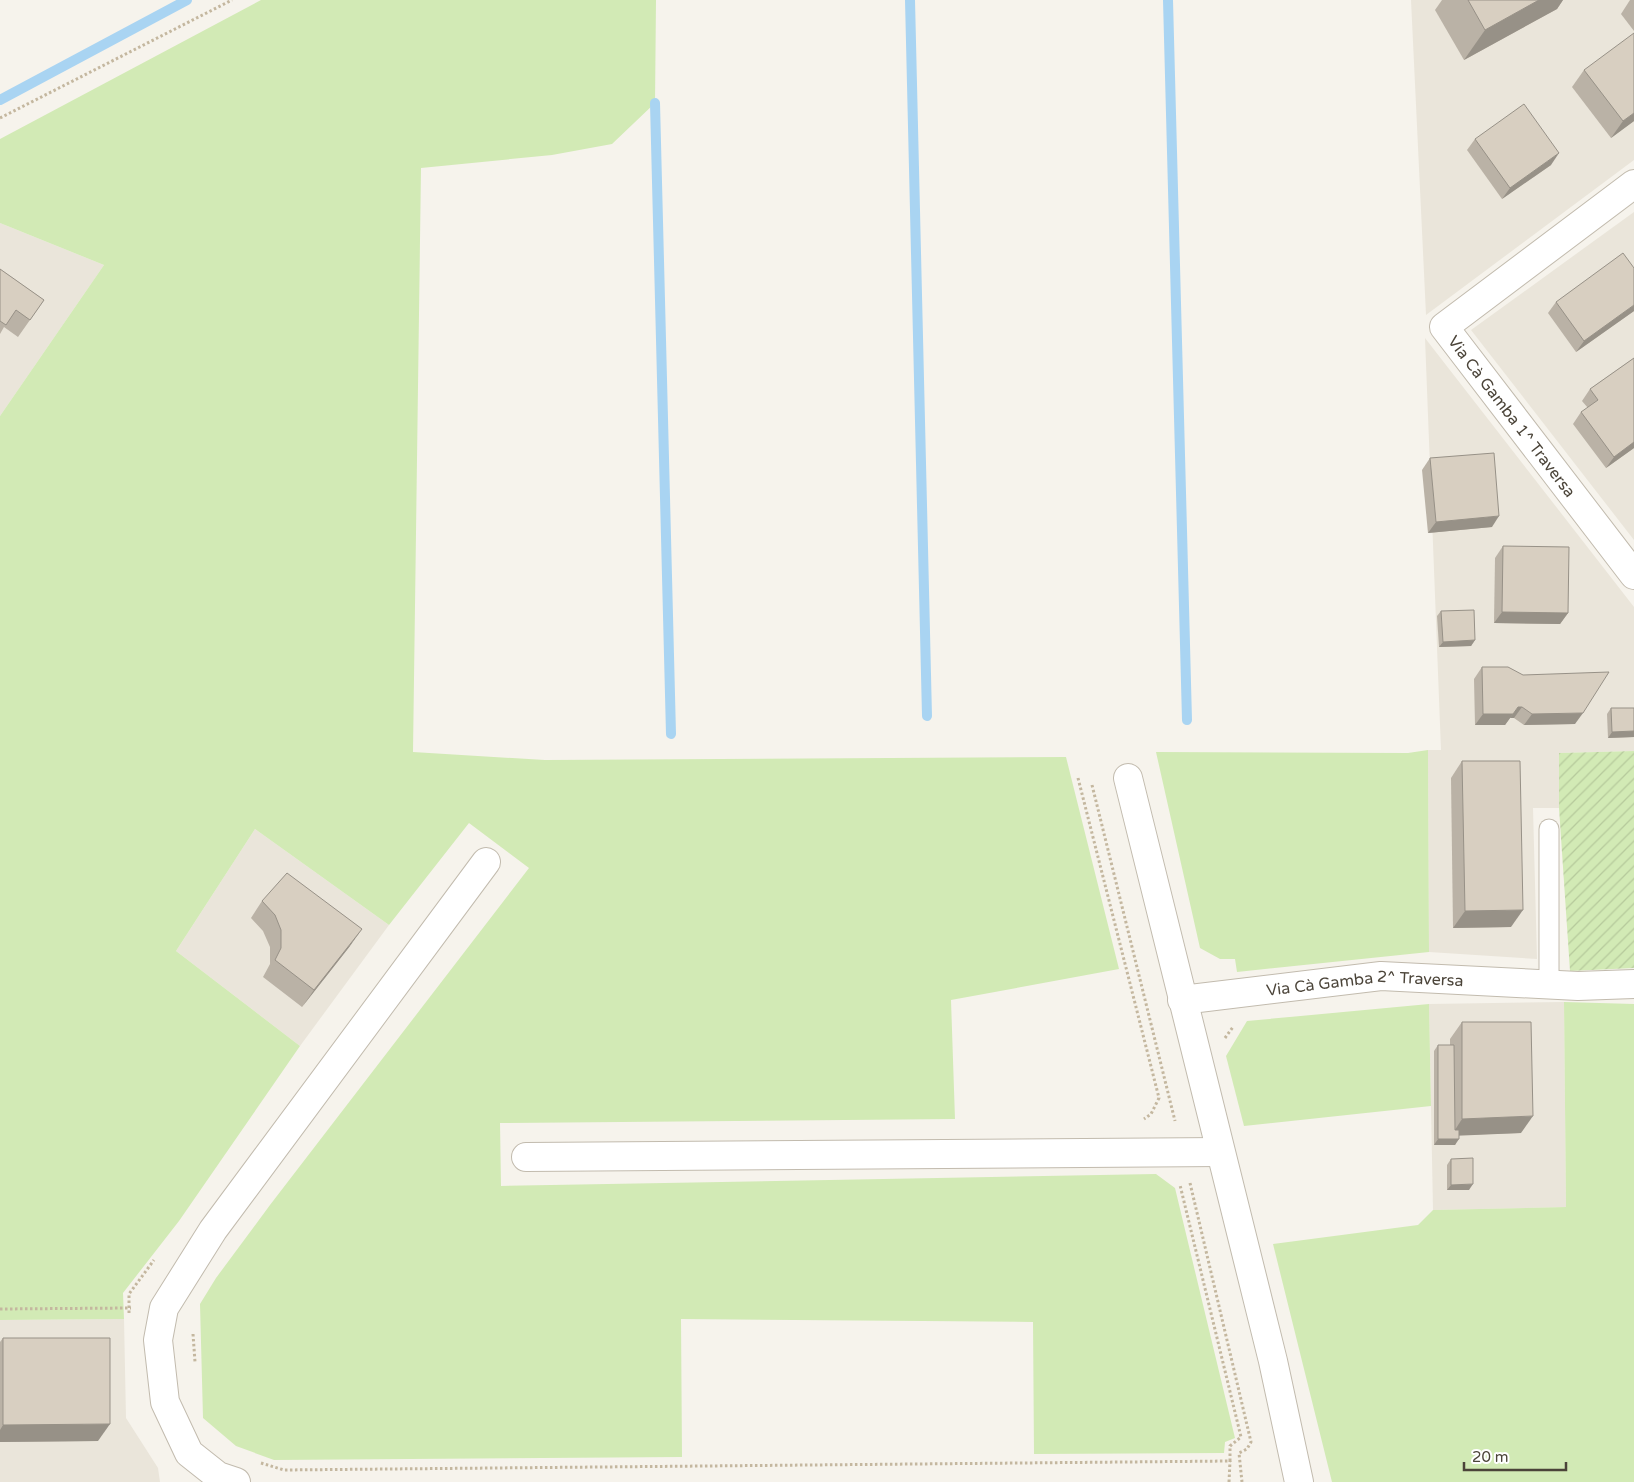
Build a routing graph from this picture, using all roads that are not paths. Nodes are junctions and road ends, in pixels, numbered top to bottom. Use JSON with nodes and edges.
{"nodes":[{"id":1,"x":1634,"y":184,"type":"edge"},
{"id":2,"x":1634,"y":575,"type":"edge"},
{"id":3,"x":1128,"y":778,"type":"dead end"},
{"id":4,"x":1549,"y":829,"type":"dead end"},
{"id":5,"x":486,"y":862,"type":"dead end"},
{"id":6,"x":1549,"y":984,"type":"junction"},
{"id":7,"x":1634,"y":984,"type":"edge"},
{"id":8,"x":1182,"y":1000,"type":"junction"},
{"id":9,"x":1220,"y":1152,"type":"junction"},
{"id":10,"x":526,"y":1157,"type":"dead end"},
{"id":11,"x":236,"y":1482,"type":"edge"},
{"id":12,"x":1299,"y":1482,"type":"edge"}],
"edges":[{"from":1,"to":2,"type":"street","name":"Via Cà Gamba 1^ Traversa"},
{"from":3,"to":8,"type":"street"},
{"from":4,"to":6,"type":"lane"},
{"from":5,"to":11,"type":"street"},
{"from":6,"to":7,"type":"street","name":"Via Cà Gamba 2^ Traversa"},
{"from":6,"to":8,"type":"street","name":"Via Cà Gamba 2^ Traversa"},
{"from":8,"to":9,"type":"street"},
{"from":9,"to":10,"type":"street"},
{"from":9,"to":12,"type":"street"}]}
